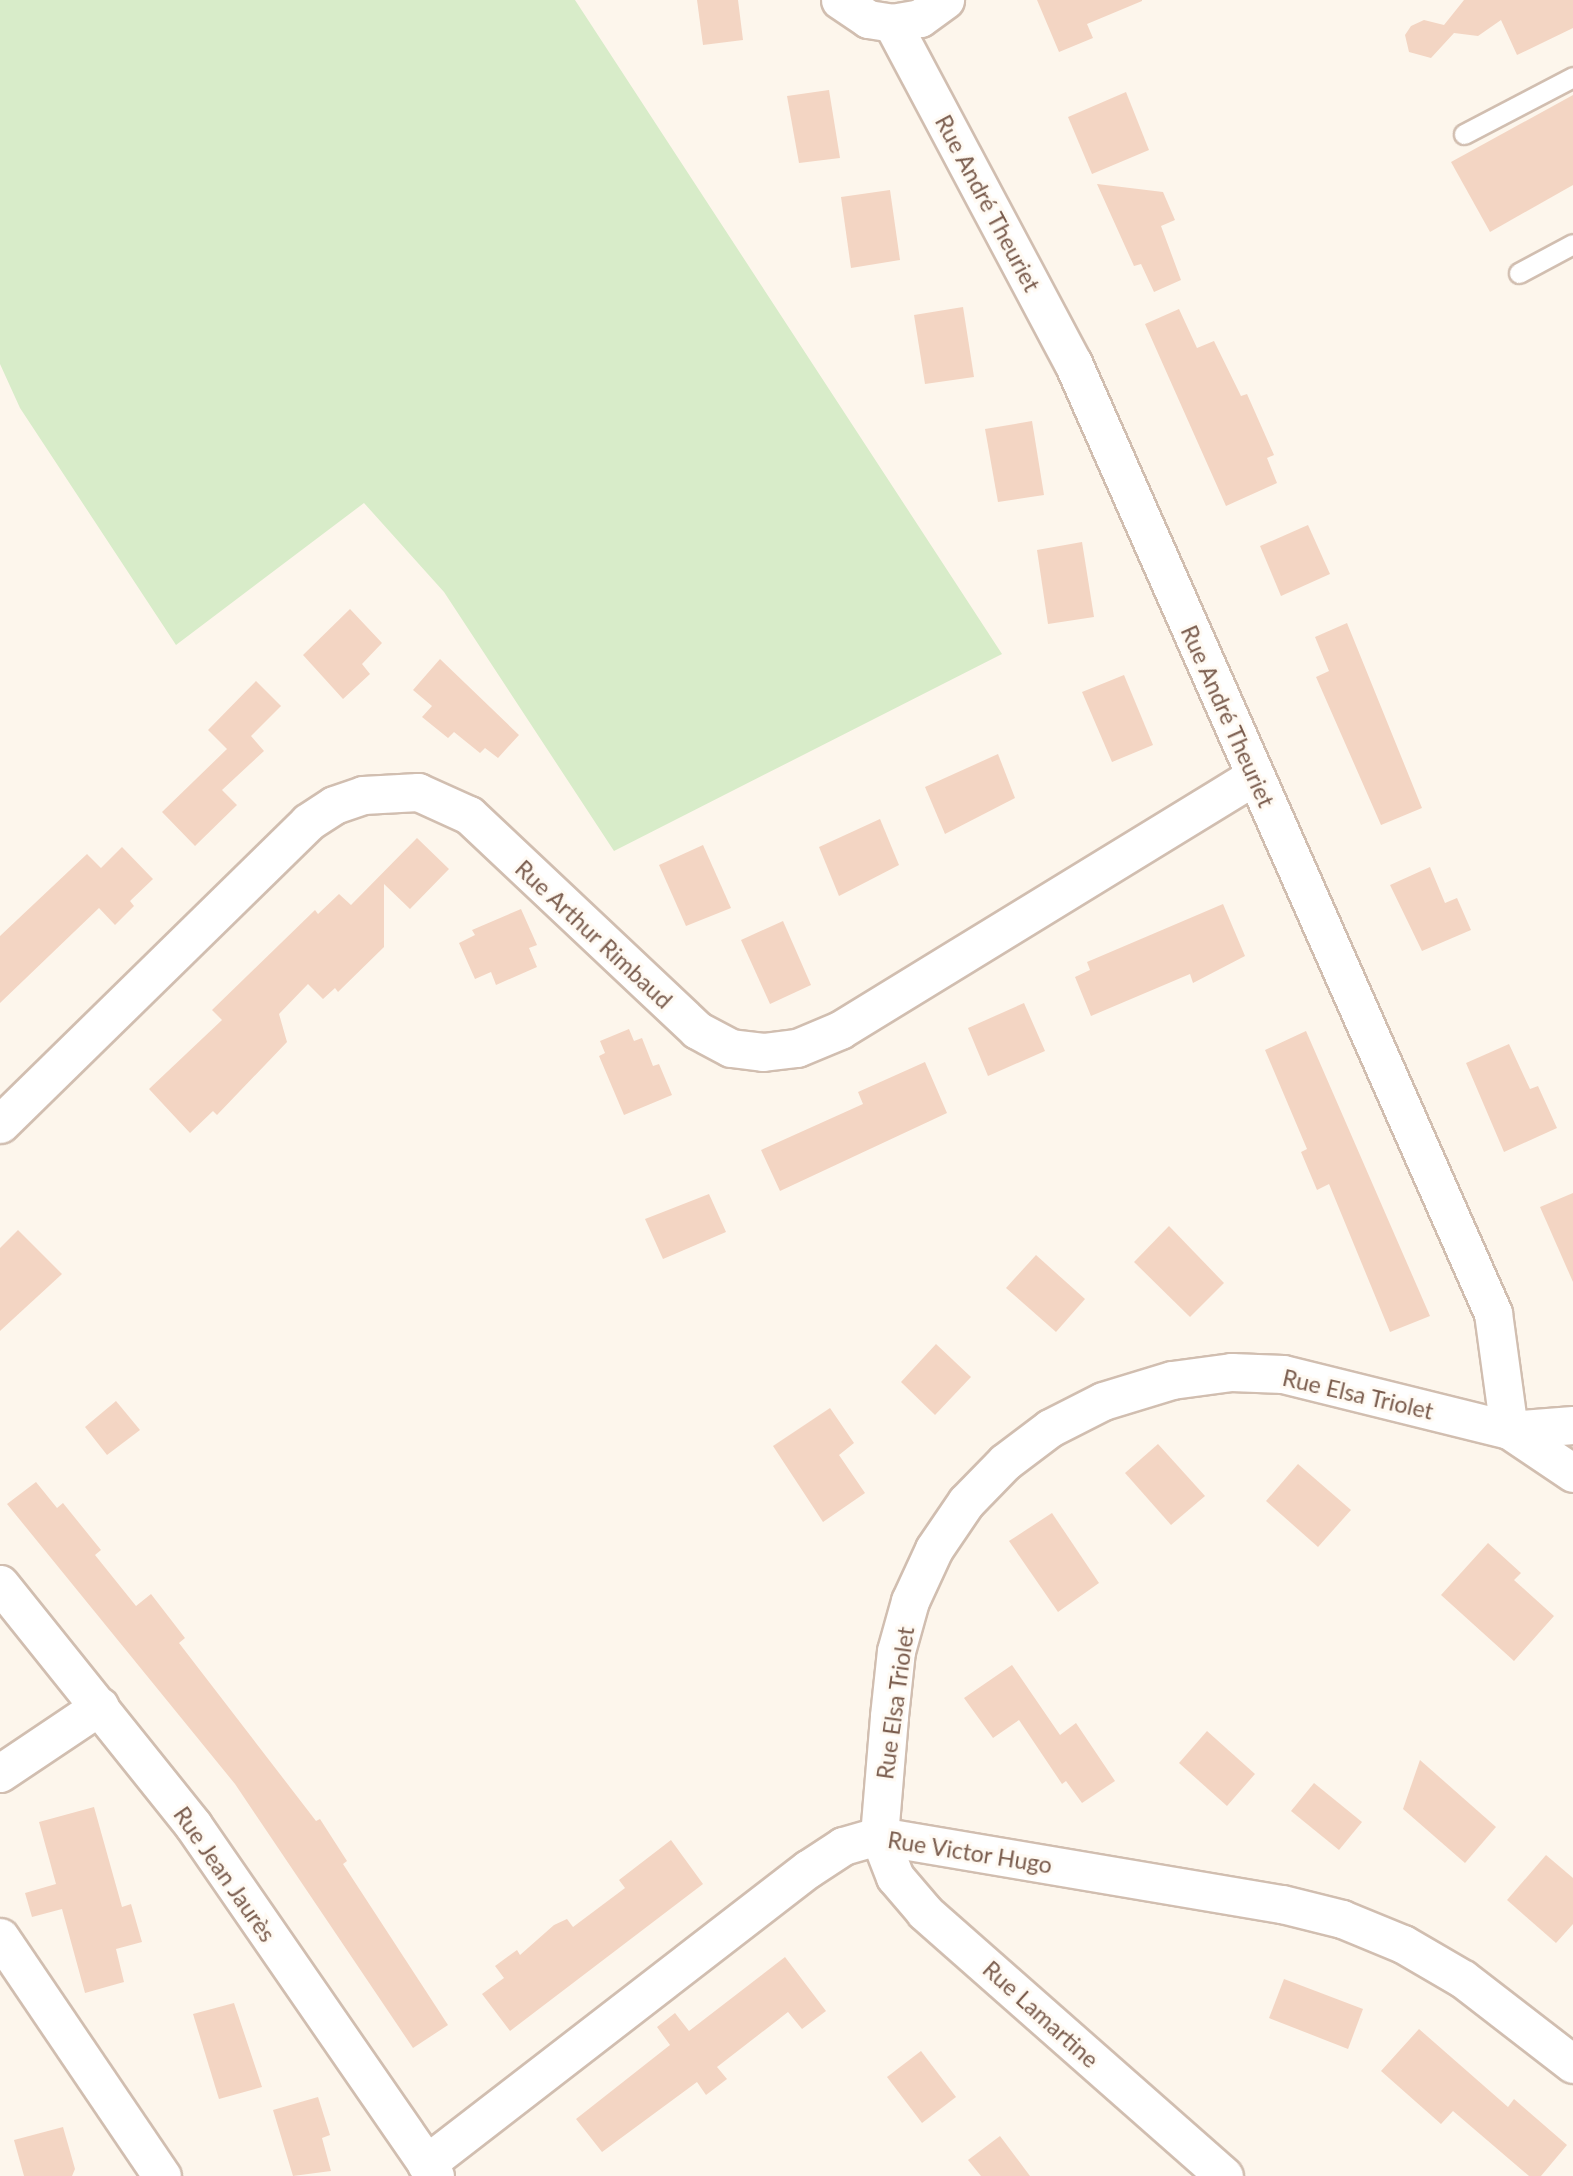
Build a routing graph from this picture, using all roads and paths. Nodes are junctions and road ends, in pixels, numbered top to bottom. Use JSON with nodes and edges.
{"nodes":[{"id":1,"x":840,"y":0,"type":"edge"},
{"id":2,"x":945,"y":0,"type":"edge"},
{"id":3,"x":892,"y":23,"type":"junction"},
{"id":4,"x":1573,"y":77,"type":"edge"},
{"id":5,"x":1464,"y":134,"type":"dead end"},
{"id":6,"x":1573,"y":244,"type":"edge"},
{"id":7,"x":1520,"y":273,"type":"dead end"},
{"id":8,"x":1254,"y":776,"type":"junction"},
{"id":9,"x":0,"y":1124,"type":"edge"},
{"id":10,"x":1573,"y":1425,"type":"edge"},
{"id":11,"x":1509,"y":1430,"type":"junction"},
{"id":12,"x":1573,"y":1473,"type":"edge"},
{"id":13,"x":0,"y":1584,"type":"edge"},
{"id":14,"x":100,"y":1706,"type":"junction"},
{"id":15,"x":0,"y":1773,"type":"edge"},
{"id":16,"x":879,"y":1836,"type":"junction"},
{"id":17,"x":0,"y":1937,"type":"edge"},
{"id":18,"x":1573,"y":2064,"type":"edge"},
{"id":19,"x":431,"y":2170,"type":"edge"},
{"id":20,"x":162,"y":2176,"type":"edge"},
{"id":21,"x":1224,"y":2176,"type":"edge"}],
"edges":[{"from":1,"to":3,"type":"street"},
{"from":2,"to":3,"type":"street"},
{"from":3,"to":8,"type":"street","name":"Rue André Theuriet"},
{"from":4,"to":5,"type":"lane"},
{"from":6,"to":7,"type":"lane"},
{"from":8,"to":9,"type":"street","name":"Rue Arthur Rimbaud"},
{"from":8,"to":11,"type":"street","name":"Rue André Theuriet"},
{"from":10,"to":11,"type":"street","name":"Rue Elsa Triolet"},
{"from":11,"to":12,"type":"street","name":"Rue Elsa Triolet"},
{"from":11,"to":16,"type":"street","name":"Rue Elsa Triolet"},
{"from":13,"to":14,"type":"street","name":"Rue Jean Jaurès"},
{"from":14,"to":15,"type":"street"},
{"from":14,"to":19,"type":"street","name":"Rue Jean Jaurès"},
{"from":16,"to":18,"type":"street","name":"Rue Victor Hugo"},
{"from":16,"to":19,"type":"street","name":"Rue Victor Hugo"},
{"from":16,"to":21,"type":"street","name":"Rue Lamartine"},
{"from":17,"to":20,"type":"street"}]}
